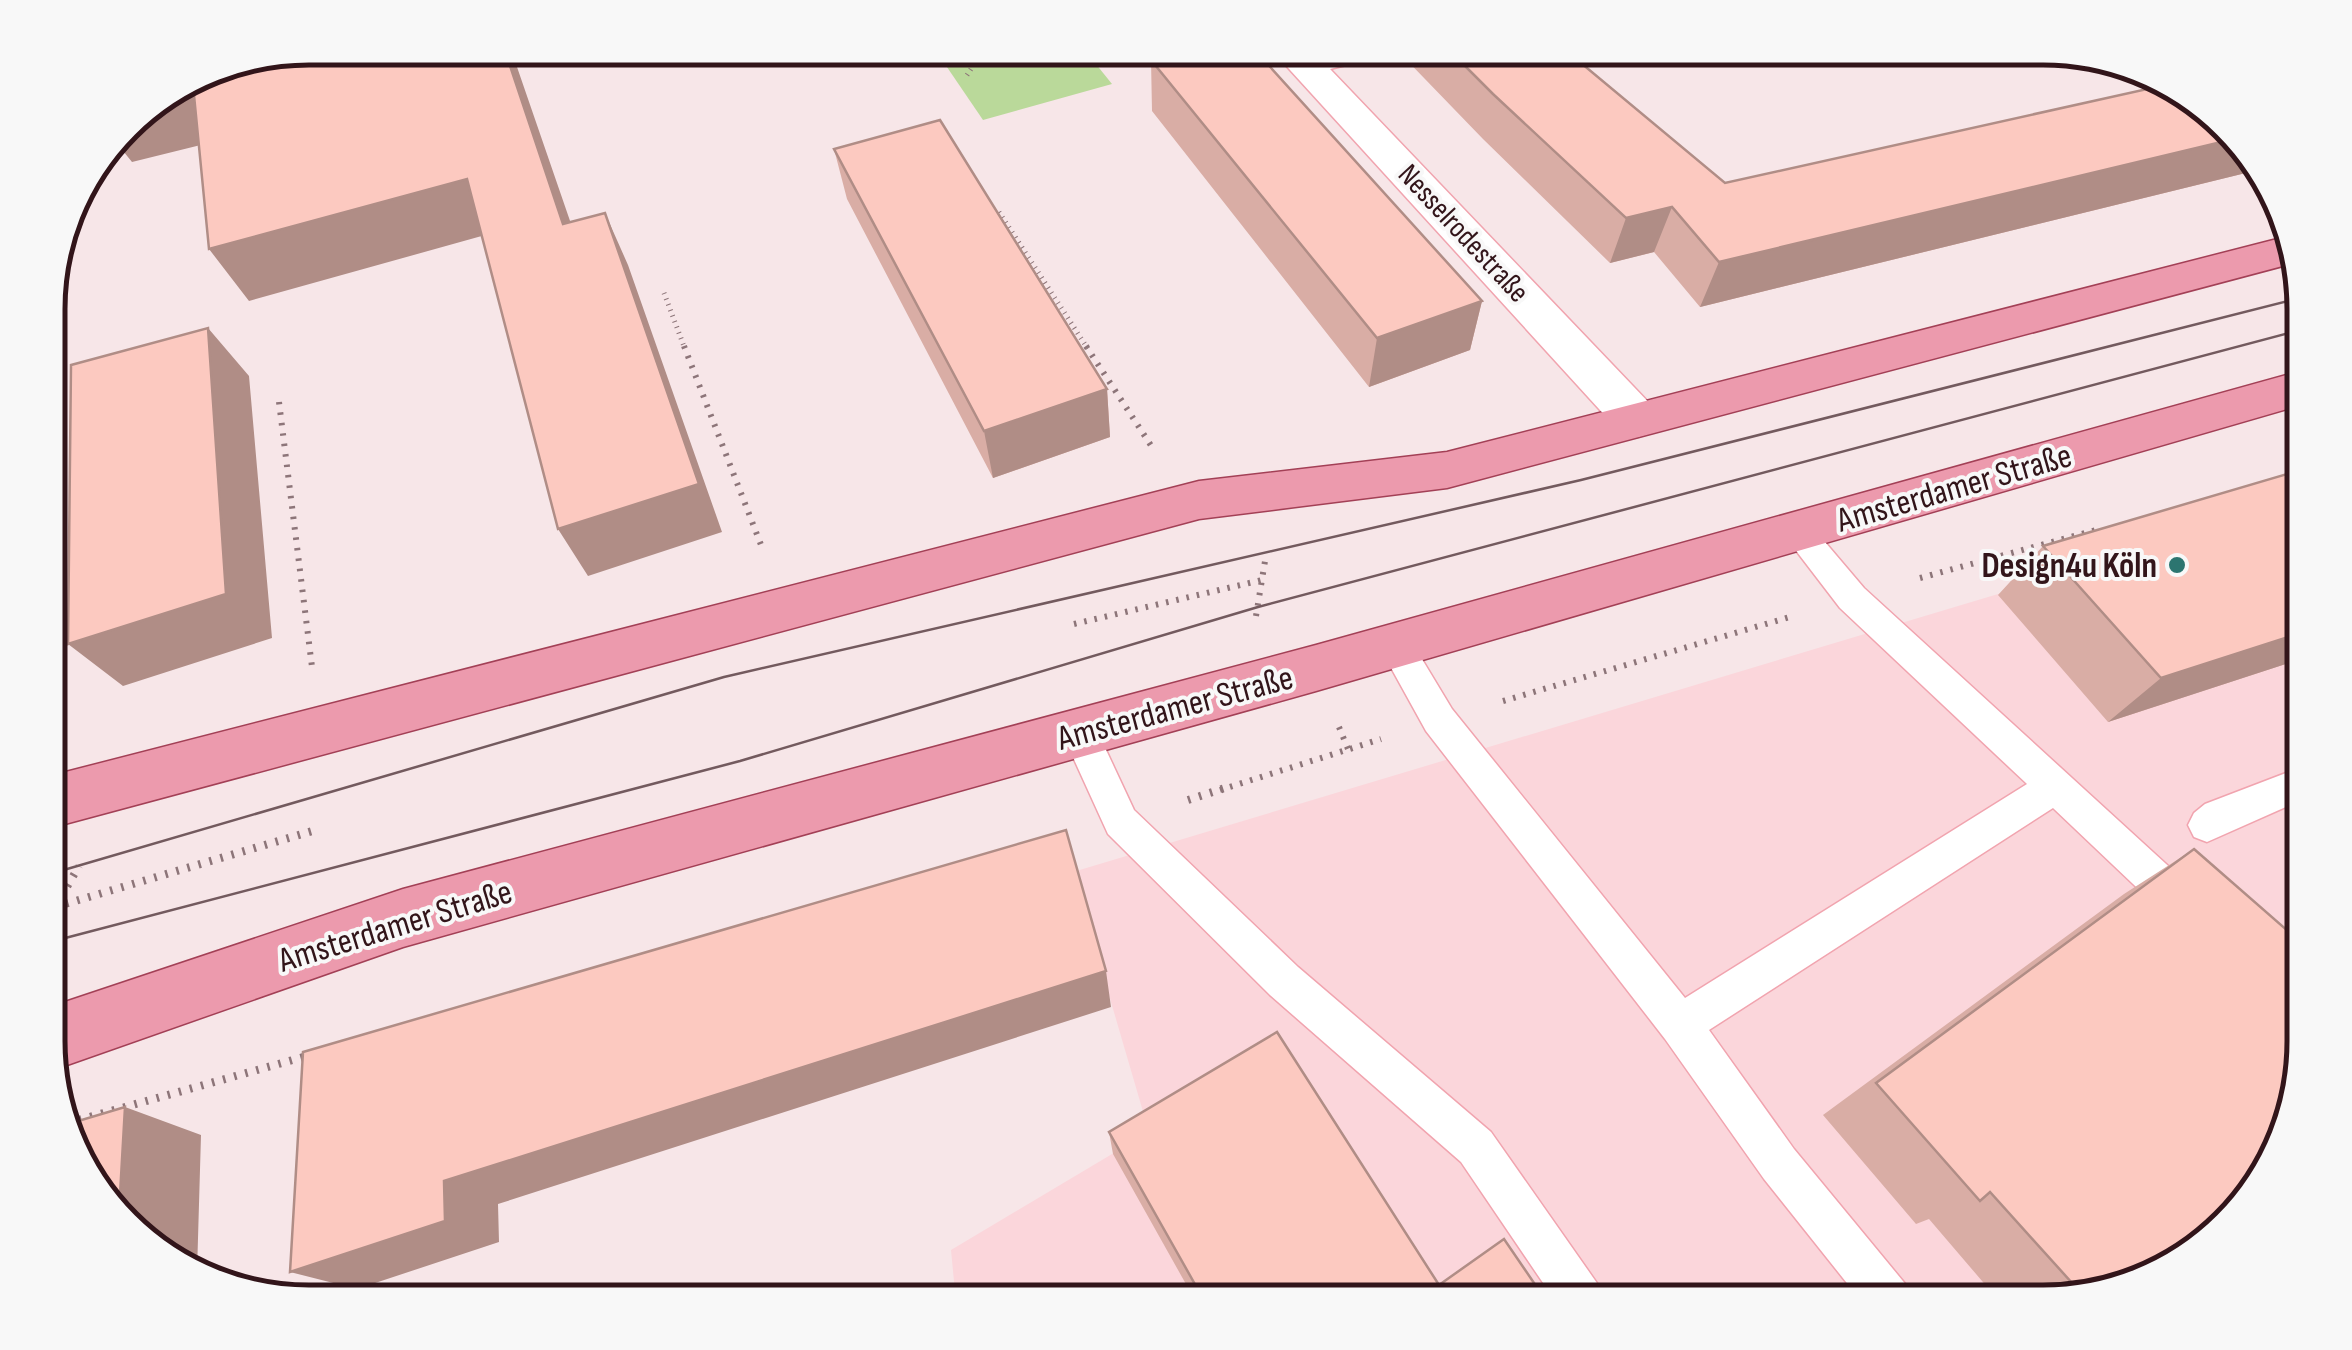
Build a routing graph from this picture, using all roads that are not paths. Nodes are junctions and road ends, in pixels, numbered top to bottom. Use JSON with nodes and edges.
{"nodes":[{"id":1,"x":1306,"y":65,"type":"edge"},
{"id":2,"x":2280,"y":253,"type":"edge"},
{"id":3,"x":2286,"y":392,"type":"edge"},
{"id":4,"x":1637,"y":420,"type":"junction"},
{"id":5,"x":1797,"y":531,"type":"junction"},
{"id":6,"x":1396,"y":646,"type":"junction"},
{"id":7,"x":1080,"y":733,"type":"junction"},
{"id":8,"x":2055,"y":786,"type":"junction"},
{"id":9,"x":2286,"y":789,"type":"edge"},
{"id":10,"x":65,"y":798,"type":"edge"},
{"id":11,"x":2207,"y":824,"type":"dead end"},
{"id":12,"x":2216,"y":936,"type":"edge"},
{"id":13,"x":1680,"y":1025,"type":"junction"},
{"id":14,"x":65,"y":1034,"type":"edge"},
{"id":15,"x":1571,"y":1284,"type":"edge"},
{"id":16,"x":1876,"y":1284,"type":"edge"}],
"edges":[{"from":1,"to":4,"type":"street","name":"Nesselrodestraße"},
{"from":2,"to":4,"type":"main road"},
{"from":3,"to":5,"type":"main road","name":"Amsterdamer Straße"},
{"from":4,"to":10,"type":"main road"},
{"from":5,"to":6,"type":"main road","name":"Amsterdamer Straße"},
{"from":5,"to":8,"type":"lane"},
{"from":6,"to":7,"type":"main road","name":"Amsterdamer Straße"},
{"from":6,"to":13,"type":"lane"},
{"from":7,"to":14,"type":"main road","name":"Amsterdamer Straße"},
{"from":7,"to":15,"type":"lane"},
{"from":8,"to":12,"type":"lane"},
{"from":8,"to":13,"type":"lane"},
{"from":9,"to":11,"type":"lane"},
{"from":13,"to":16,"type":"lane"}]}
